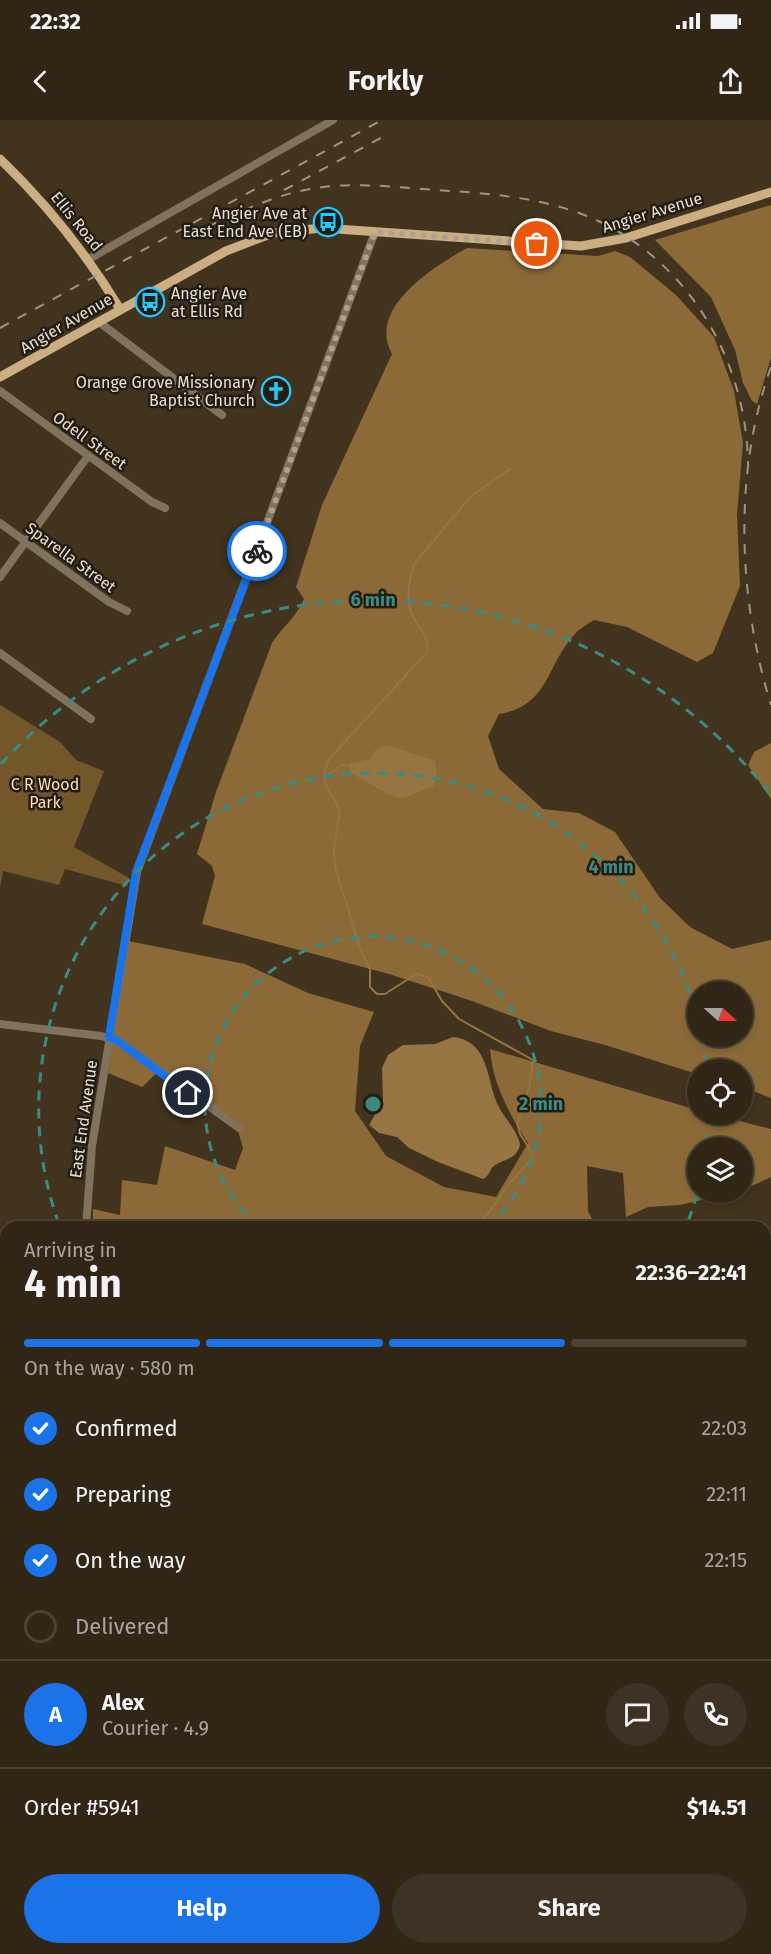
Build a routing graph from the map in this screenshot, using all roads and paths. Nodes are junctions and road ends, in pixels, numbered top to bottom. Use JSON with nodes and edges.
{"nodes":[{"id":1,"x":333,"y":120,"type":"edge"},
{"id":2,"x":0,"y":159,"type":"edge"},
{"id":3,"x":771,"y":192,"type":"edge"},
{"id":4,"x":375,"y":232,"type":"junction"},
{"id":5,"x":89,"y":259,"type":"junction"},
{"id":6,"x":120,"y":309,"type":"junction"},
{"id":7,"x":99,"y":322,"type":"junction"},
{"id":8,"x":0,"y":377,"type":"edge"},
{"id":9,"x":0,"y":391,"type":"edge"},
{"id":10,"x":222,"y":415,"type":"dead end"},
{"id":11,"x":88,"y":456,"type":"junction"},
{"id":12,"x":165,"y":508,"type":"dead end"},
{"id":13,"x":0,"y":522,"type":"edge"},
{"id":14,"x":26,"y":542,"type":"junction"},
{"id":15,"x":0,"y":577,"type":"edge"},
{"id":16,"x":127,"y":611,"type":"dead end"},
{"id":17,"x":0,"y":653,"type":"edge"},
{"id":18,"x":91,"y":718,"type":"dead end"},
{"id":19,"x":0,"y":1024,"type":"edge"},
{"id":20,"x":109,"y":1037,"type":"junction"},
{"id":21,"x":239,"y":1128,"type":"dead end"},
{"id":22,"x":86,"y":1221,"type":"edge"}],
"edges":[{"from":1,"to":5,"type":"street"},
{"from":2,"to":5,"type":"main road","name":"Ellis Road"},
{"from":3,"to":4,"type":"main road","name":"Angier Avenue"},
{"from":4,"to":6,"type":"main road","name":"Angier Avenue"},
{"from":4,"to":20,"type":"street","name":"East End Avenue"},
{"from":5,"to":6,"type":"main road","name":"Ellis Road"},
{"from":6,"to":7,"type":"main road","name":"Angier Avenue"},
{"from":7,"to":8,"type":"main road","name":"Angier Avenue"},
{"from":7,"to":10,"type":"street"},
{"from":9,"to":11,"type":"street","name":"Odell Street"},
{"from":11,"to":12,"type":"street","name":"Odell Street"},
{"from":11,"to":14,"type":"street"},
{"from":13,"to":14,"type":"street","name":"Sparella Street"},
{"from":14,"to":15,"type":"street"},
{"from":14,"to":16,"type":"street","name":"Sparella Street"},
{"from":17,"to":18,"type":"street"},
{"from":19,"to":20,"type":"street"},
{"from":20,"to":21,"type":"street"},
{"from":20,"to":22,"type":"street","name":"East End Avenue"}]}
